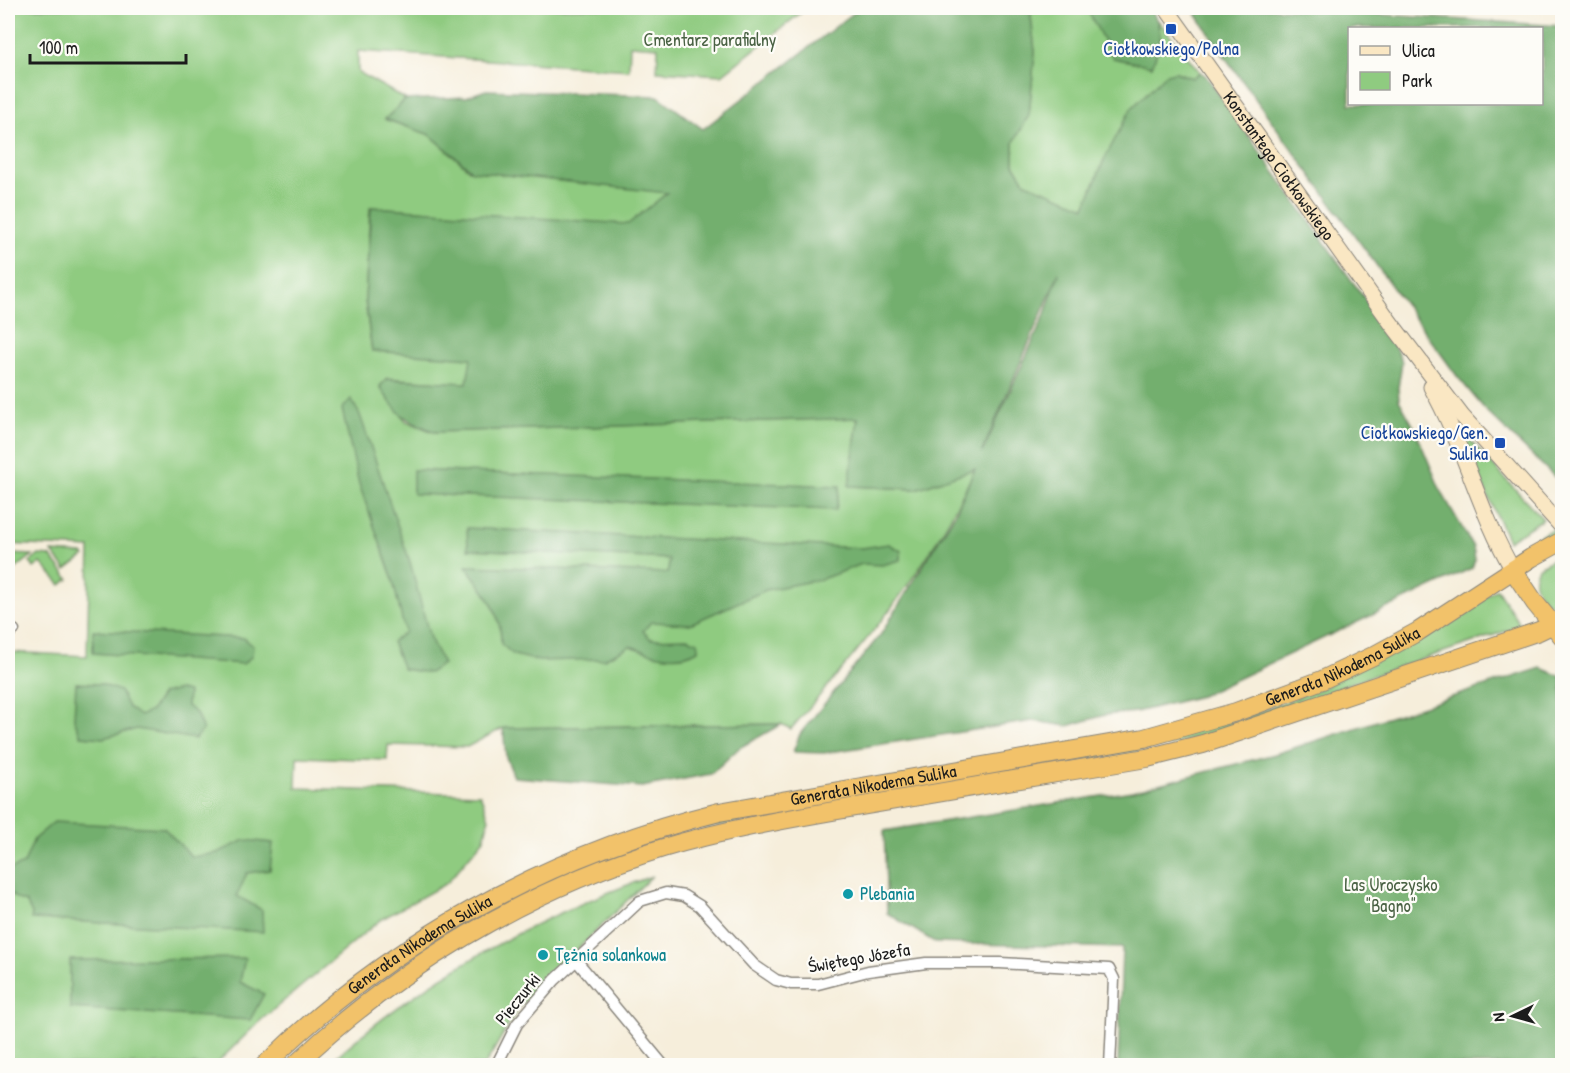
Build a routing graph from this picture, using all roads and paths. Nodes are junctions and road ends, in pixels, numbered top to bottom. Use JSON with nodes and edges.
{"nodes":[{"id":1,"x":1166,"y":8,"type":"edge"},
{"id":2,"x":1391,"y":323,"type":"junction"},
{"id":3,"x":1563,"y":527,"type":"edge"},
{"id":4,"x":1563,"y":541,"type":"edge"},
{"id":5,"x":1513,"y":570,"type":"junction"},
{"id":6,"x":1559,"y":627,"type":"edge"},
{"id":7,"x":686,"y":820,"type":"junction"},
{"id":8,"x":672,"y":845,"type":"junction"},
{"id":9,"x":576,"y":960,"type":"junction"},
{"id":10,"x":264,"y":1065,"type":"edge"},
{"id":11,"x":294,"y":1065,"type":"edge"},
{"id":12,"x":496,"y":1065,"type":"edge"},
{"id":13,"x":664,"y":1065,"type":"edge"},
{"id":14,"x":1110,"y":1065,"type":"edge"}],
"edges":[{"from":1,"to":2,"type":"street","name":"Konstantego Ciołkowskiego"},
{"from":2,"to":3,"type":"street","name":"Konstantego Ciołkowskiego"},
{"from":2,"to":5,"type":"street","name":"Konstantego Ciołkowskiego"},
{"from":4,"to":5,"type":"highway","name":"Generała Nikodema Sulika"},
{"from":5,"to":6,"type":"highway"},
{"from":5,"to":7,"type":"highway","name":"Generała Nikodema Sulika"},
{"from":6,"to":8,"type":"highway","name":"Generała Nikodema Sulika"},
{"from":7,"to":8,"type":"highway"},
{"from":7,"to":10,"type":"highway","name":"Generała Nikodema Sulika"},
{"from":8,"to":11,"type":"highway","name":"Generała Nikodema Sulika"},
{"from":9,"to":12,"type":"street","name":"Pieczurki"},
{"from":9,"to":13,"type":"street"},
{"from":9,"to":14,"type":"street","name":"Świętego Józefa"}]}
